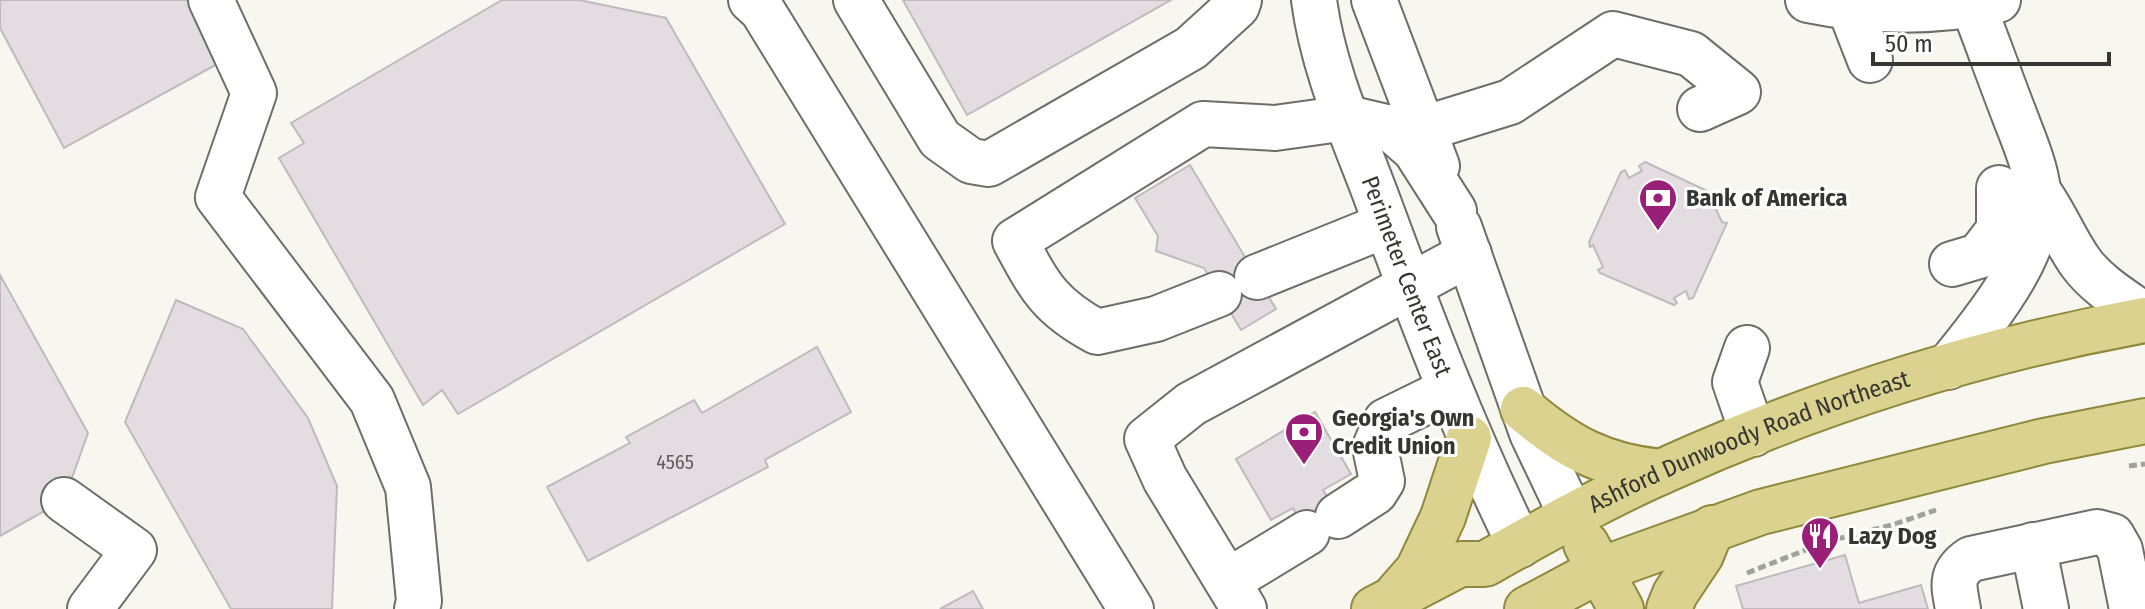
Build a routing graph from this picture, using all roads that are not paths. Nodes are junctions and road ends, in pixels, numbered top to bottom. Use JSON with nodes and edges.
{"nodes":[{"id":1,"x":211,"y":0,"type":"edge"},
{"id":2,"x":751,"y":0,"type":"edge"},
{"id":3,"x":856,"y":0,"type":"edge"},
{"id":4,"x":1239,"y":0,"type":"edge"},
{"id":5,"x":1314,"y":0,"type":"edge"},
{"id":6,"x":1374,"y":0,"type":"edge"},
{"id":7,"x":1986,"y":2,"type":"edge"},
{"id":8,"x":1829,"y":3,"type":"edge"},
{"id":9,"x":1870,"y":60,"type":"dead end"},
{"id":10,"x":1700,"y":109,"type":"dead end"},
{"id":11,"x":1347,"y":118,"type":"junction"},
{"id":12,"x":1423,"y":129,"type":"junction"},
{"id":13,"x":2019,"y":190,"type":"junction"},
{"id":14,"x":1454,"y":211,"type":"junction"},
{"id":15,"x":1386,"y":225,"type":"junction"},
{"id":16,"x":1469,"y":254,"type":"junction"},
{"id":17,"x":1952,"y":264,"type":"dead end"},
{"id":18,"x":1408,"y":285,"type":"junction"},
{"id":19,"x":2145,"y":318,"type":"edge"},
{"id":20,"x":1747,"y":348,"type":"dead end"},
{"id":21,"x":1948,"y":367,"type":"junction"},
{"id":22,"x":1449,"y":390,"type":"junction"},
{"id":23,"x":1523,"y":409,"type":"junction"},
{"id":24,"x":2145,"y":421,"type":"edge"},
{"id":25,"x":1753,"y":434,"type":"junction"},
{"id":26,"x":1469,"y":438,"type":"junction"},
{"id":27,"x":1661,"y":472,"type":"junction"},
{"id":28,"x":64,"y":500,"type":"dead end"},
{"id":29,"x":1572,"y":517,"type":"junction"},
{"id":30,"x":1712,"y":528,"type":"junction"},
{"id":31,"x":1520,"y":545,"type":"junction"},
{"id":32,"x":2033,"y":545,"type":"junction"},
{"id":33,"x":1600,"y":570,"type":"junction"},
{"id":34,"x":1236,"y":595,"type":"edge"},
{"id":35,"x":1383,"y":604,"type":"edge"},
{"id":36,"x":1544,"y":605,"type":"edge"},
{"id":37,"x":90,"y":609,"type":"edge"},
{"id":38,"x":417,"y":609,"type":"edge"},
{"id":39,"x":1131,"y":609,"type":"edge"},
{"id":40,"x":1621,"y":609,"type":"edge"},
{"id":41,"x":1669,"y":609,"type":"edge"},
{"id":42,"x":1958,"y":609,"type":"edge"},
{"id":43,"x":2046,"y":609,"type":"edge"},
{"id":44,"x":2132,"y":609,"type":"edge"}],
"edges":[{"from":1,"to":38,"type":"street"},
{"from":2,"to":39,"type":"street"},
{"from":3,"to":4,"type":"street"},
{"from":5,"to":11,"type":"street","name":"Perimeter Center East"},
{"from":6,"to":12,"type":"street"},
{"from":7,"to":8,"type":"street"},
{"from":7,"to":13,"type":"street"},
{"from":8,"to":9,"type":"street"},
{"from":10,"to":12,"type":"street"},
{"from":11,"to":14,"type":"street"},
{"from":11,"to":15,"type":"street","name":"Perimeter Center East"},
{"from":11,"to":15,"type":"street"},
{"from":12,"to":14,"type":"street"},
{"from":13,"to":17,"type":"street"},
{"from":13,"to":19,"type":"street"},
{"from":13,"to":21,"type":"street"},
{"from":14,"to":16,"type":"street"},
{"from":15,"to":18,"type":"street","name":"Perimeter Center East"},
{"from":16,"to":18,"type":"street"},
{"from":16,"to":23,"type":"street"},
{"from":18,"to":22,"type":"street","name":"Perimeter Center East"},
{"from":18,"to":34,"type":"street"},
{"from":19,"to":21,"type":"main road","name":"Ashford Dunwoody Road Northeast"},
{"from":20,"to":25,"type":"street"},
{"from":21,"to":25,"type":"main road","name":"Ashford Dunwoody Road Northeast"},
{"from":22,"to":26,"type":"street","name":"Perimeter Center East"},
{"from":22,"to":34,"type":"street"},
{"from":23,"to":27,"type":"main road"},
{"from":23,"to":29,"type":"street"},
{"from":24,"to":30,"type":"main road"},
{"from":25,"to":27,"type":"main road","name":"Ashford Dunwoody Road Northeast"},
{"from":26,"to":31,"type":"street","name":"Perimeter Center East"},
{"from":26,"to":35,"type":"main road"},
{"from":27,"to":29,"type":"main road","name":"Ashford Dunwoody Road Northeast"},
{"from":28,"to":37,"type":"street"},
{"from":29,"to":31,"type":"main road","name":"Ashford Dunwoody Road Northeast"},
{"from":29,"to":33,"type":"main road"},
{"from":30,"to":33,"type":"main road"},
{"from":30,"to":41,"type":"main road"},
{"from":31,"to":35,"type":"main road","name":"Ashford Dunwoody Road Northeast"},
{"from":31,"to":36,"type":"main road"},
{"from":32,"to":42,"type":"street"},
{"from":32,"to":43,"type":"street"},
{"from":32,"to":44,"type":"street"},
{"from":33,"to":36,"type":"main road"},
{"from":33,"to":40,"type":"main road"}]}
